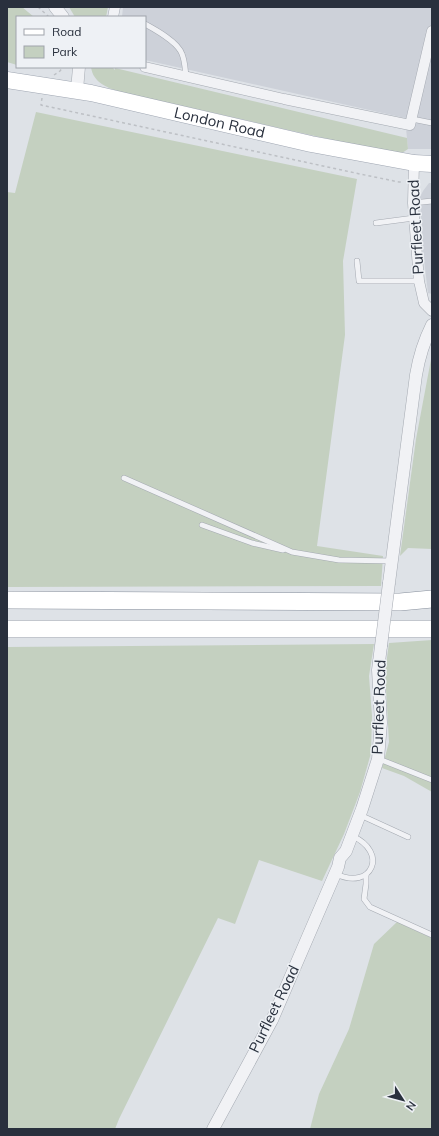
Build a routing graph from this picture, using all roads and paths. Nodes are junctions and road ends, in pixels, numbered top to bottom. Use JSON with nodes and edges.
{"nodes":[{"id":1,"x":38,"y":7,"type":"edge"},
{"id":2,"x":55,"y":7,"type":"edge"},
{"id":3,"x":47,"y":16,"type":"edge"},
{"id":4,"x":62,"y":16,"type":"edge"},
{"id":5,"x":146,"y":25,"type":"edge"},
{"id":6,"x":432,"y":31,"type":"edge"},
{"id":7,"x":146,"y":67,"type":"edge"},
{"id":8,"x":62,"y":68,"type":"edge"},
{"id":9,"x":79,"y":68,"type":"edge"},
{"id":10,"x":53,"y":75,"type":"dead end"},
{"id":11,"x":186,"y":77,"type":"junction"},
{"id":12,"x":7,"y":80,"type":"edge"},
{"id":13,"x":77,"y":90,"type":"junction"},
{"id":14,"x":42,"y":95,"type":"dead end"},
{"id":15,"x":412,"y":119,"type":"junction"},
{"id":16,"x":432,"y":123,"type":"edge"},
{"id":17,"x":414,"y":162,"type":"junction"},
{"id":18,"x":432,"y":164,"type":"edge"},
{"id":19,"x":406,"y":182,"type":"dead end"},
{"id":20,"x":432,"y":202,"type":"edge"},
{"id":21,"x":413,"y":203,"type":"junction"},
{"id":22,"x":414,"y":218,"type":"junction"},
{"id":23,"x":376,"y":223,"type":"dead end"},
{"id":24,"x":357,"y":261,"type":"dead end"},
{"id":25,"x":419,"y":281,"type":"junction"},
{"id":26,"x":432,"y":311,"type":"edge"},
{"id":27,"x":432,"y":326,"type":"edge"},
{"id":28,"x":124,"y":478,"type":"dead end"},
{"id":29,"x":202,"y":525,"type":"dead end"},
{"id":30,"x":292,"y":552,"type":"junction"},
{"id":31,"x":392,"y":561,"type":"junction"},
{"id":32,"x":432,"y":599,"type":"edge"},
{"id":33,"x":7,"y":600,"type":"edge"},
{"id":34,"x":7,"y":629,"type":"edge"},
{"id":35,"x":432,"y":629,"type":"edge"},
{"id":36,"x":378,"y":759,"type":"junction"},
{"id":37,"x":432,"y":780,"type":"edge"},
{"id":38,"x":360,"y":815,"type":"junction"},
{"id":39,"x":352,"y":836,"type":"junction"},
{"id":40,"x":408,"y":837,"type":"dead end"},
{"id":41,"x":335,"y":874,"type":"junction"},
{"id":42,"x":366,"y":875,"type":"junction"},
{"id":43,"x":432,"y":935,"type":"edge"},
{"id":44,"x":213,"y":1129,"type":"edge"}],
"edges":[{"from":1,"to":3,"type":"path"},
{"from":2,"to":4,"type":"street"},
{"from":5,"to":11,"type":"lane"},
{"from":6,"to":15,"type":"street"},
{"from":7,"to":11,"type":"street"},
{"from":8,"to":10,"type":"path"},
{"from":9,"to":13,"type":"street"},
{"from":11,"to":15,"type":"street"},
{"from":12,"to":13,"type":"main road","name":"London Road"},
{"from":13,"to":17,"type":"main road","name":"London Road"},
{"from":14,"to":19,"type":"path"},
{"from":15,"to":16,"type":"lane"},
{"from":17,"to":18,"type":"main road","name":"London Road"},
{"from":17,"to":21,"type":"street","name":"Purfleet Road"},
{"from":20,"to":21,"type":"lane"},
{"from":21,"to":22,"type":"street","name":"Purfleet Road"},
{"from":22,"to":23,"type":"lane"},
{"from":22,"to":25,"type":"street","name":"Purfleet Road"},
{"from":24,"to":25,"type":"lane"},
{"from":25,"to":26,"type":"street","name":"Purfleet Road"},
{"from":27,"to":31,"type":"street","name":"Purfleet Road"},
{"from":28,"to":30,"type":"lane"},
{"from":29,"to":30,"type":"lane"},
{"from":30,"to":31,"type":"lane"},
{"from":31,"to":36,"type":"street","name":"Purfleet Road","bridge":true},
{"from":32,"to":33,"type":"highway"},
{"from":34,"to":35,"type":"highway"},
{"from":36,"to":37,"type":"lane"},
{"from":36,"to":38,"type":"street","name":"Purfleet Road"},
{"from":38,"to":39,"type":"street","name":"Purfleet Road"},
{"from":38,"to":40,"type":"lane"},
{"from":39,"to":41,"type":"street","name":"Purfleet Road"},
{"from":39,"to":42,"type":"lane"},
{"from":41,"to":42,"type":"lane"},
{"from":41,"to":44,"type":"street","name":"Purfleet Road"},
{"from":42,"to":43,"type":"lane"}]}
